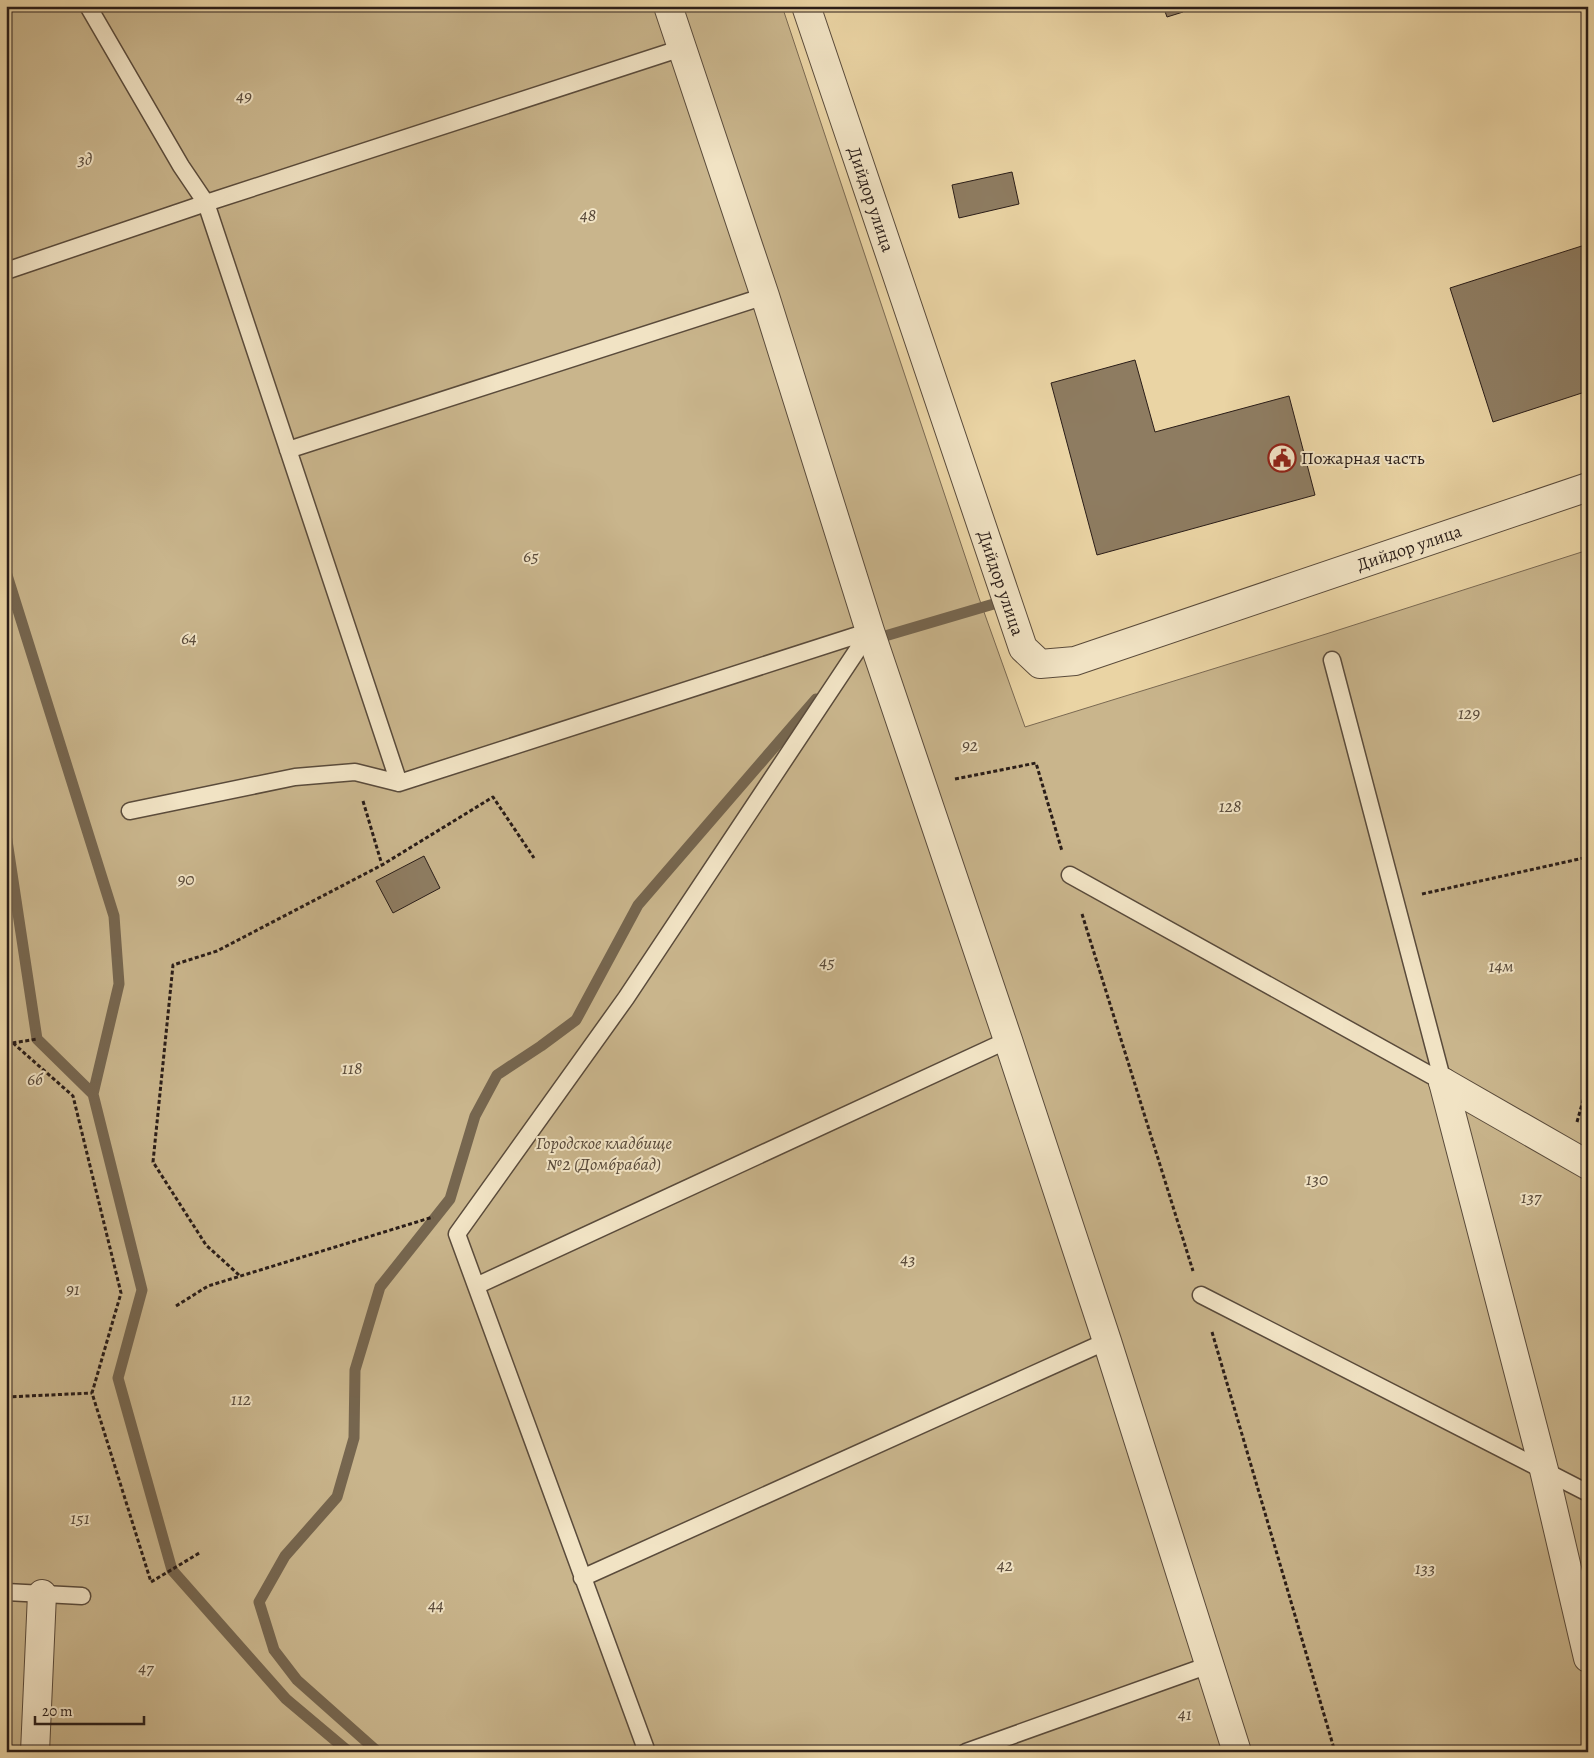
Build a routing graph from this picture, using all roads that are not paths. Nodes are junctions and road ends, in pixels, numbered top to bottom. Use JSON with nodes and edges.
{"nodes":[{"id":1,"x":88,"y":6,"type":"edge"},
{"id":2,"x":668,"y":6,"type":"edge"},
{"id":3,"x":806,"y":6,"type":"edge"},
{"id":4,"x":682,"y":48,"type":"junction"},
{"id":5,"x":206,"y":203,"type":"junction"},
{"id":6,"x":6,"y":271,"type":"edge"},
{"id":7,"x":765,"y":296,"type":"junction"},
{"id":8,"x":288,"y":450,"type":"junction"},
{"id":9,"x":1588,"y":487,"type":"edge"},
{"id":10,"x":870,"y":631,"type":"junction"},
{"id":11,"x":1332,"y":660,"type":"dead end"},
{"id":12,"x":399,"y":783,"type":"junction"},
{"id":13,"x":130,"y":811,"type":"dead end"},
{"id":14,"x":1070,"y":875,"type":"road end"},
{"id":15,"x":1008,"y":1040,"type":"junction"},
{"id":16,"x":1443,"y":1082,"type":"junction"},
{"id":17,"x":1578,"y":1159,"type":"edge"},
{"id":18,"x":476,"y":1286,"type":"junction"},
{"id":19,"x":1201,"y":1295,"type":"road end"},
{"id":20,"x":1107,"y":1341,"type":"junction"},
{"id":21,"x":1544,"y":1470,"type":"junction"},
{"id":22,"x":1588,"y":1493,"type":"edge"},
{"id":23,"x":582,"y":1578,"type":"junction"},
{"id":24,"x":6,"y":1592,"type":"edge"},
{"id":25,"x":42,"y":1594,"type":"junction"},
{"id":26,"x":82,"y":1596,"type":"dead end"},
{"id":27,"x":1588,"y":1658,"type":"edge"},
{"id":28,"x":1209,"y":1665,"type":"junction"},
{"id":29,"x":36,"y":1752,"type":"edge"},
{"id":30,"x":647,"y":1752,"type":"edge"},
{"id":31,"x":966,"y":1752,"type":"edge"},
{"id":32,"x":1236,"y":1752,"type":"edge"}],
"edges":[{"from":1,"to":5,"type":"lane"},
{"from":2,"to":4,"type":"street"},
{"from":3,"to":9,"type":"street","name":"Дийдор улица"},
{"from":4,"to":5,"type":"lane"},
{"from":4,"to":7,"type":"street"},
{"from":5,"to":6,"type":"lane"},
{"from":5,"to":8,"type":"lane"},
{"from":7,"to":8,"type":"lane"},
{"from":7,"to":10,"type":"street"},
{"from":8,"to":12,"type":"lane"},
{"from":10,"to":12,"type":"lane"},
{"from":10,"to":15,"type":"street"},
{"from":10,"to":18,"type":"lane"},
{"from":11,"to":16,"type":"lane"},
{"from":12,"to":13,"type":"lane"},
{"from":14,"to":16,"type":"lane"},
{"from":15,"to":18,"type":"lane"},
{"from":15,"to":20,"type":"street"},
{"from":16,"to":17,"type":"street"},
{"from":16,"to":21,"type":"street"},
{"from":18,"to":23,"type":"lane"},
{"from":19,"to":21,"type":"lane"},
{"from":20,"to":23,"type":"lane"},
{"from":20,"to":28,"type":"street"},
{"from":21,"to":22,"type":"lane"},
{"from":21,"to":27,"type":"street"},
{"from":23,"to":30,"type":"lane"},
{"from":24,"to":25,"type":"lane"},
{"from":25,"to":26,"type":"lane"},
{"from":25,"to":29,"type":"street"},
{"from":28,"to":31,"type":"lane"},
{"from":28,"to":32,"type":"street"}]}
